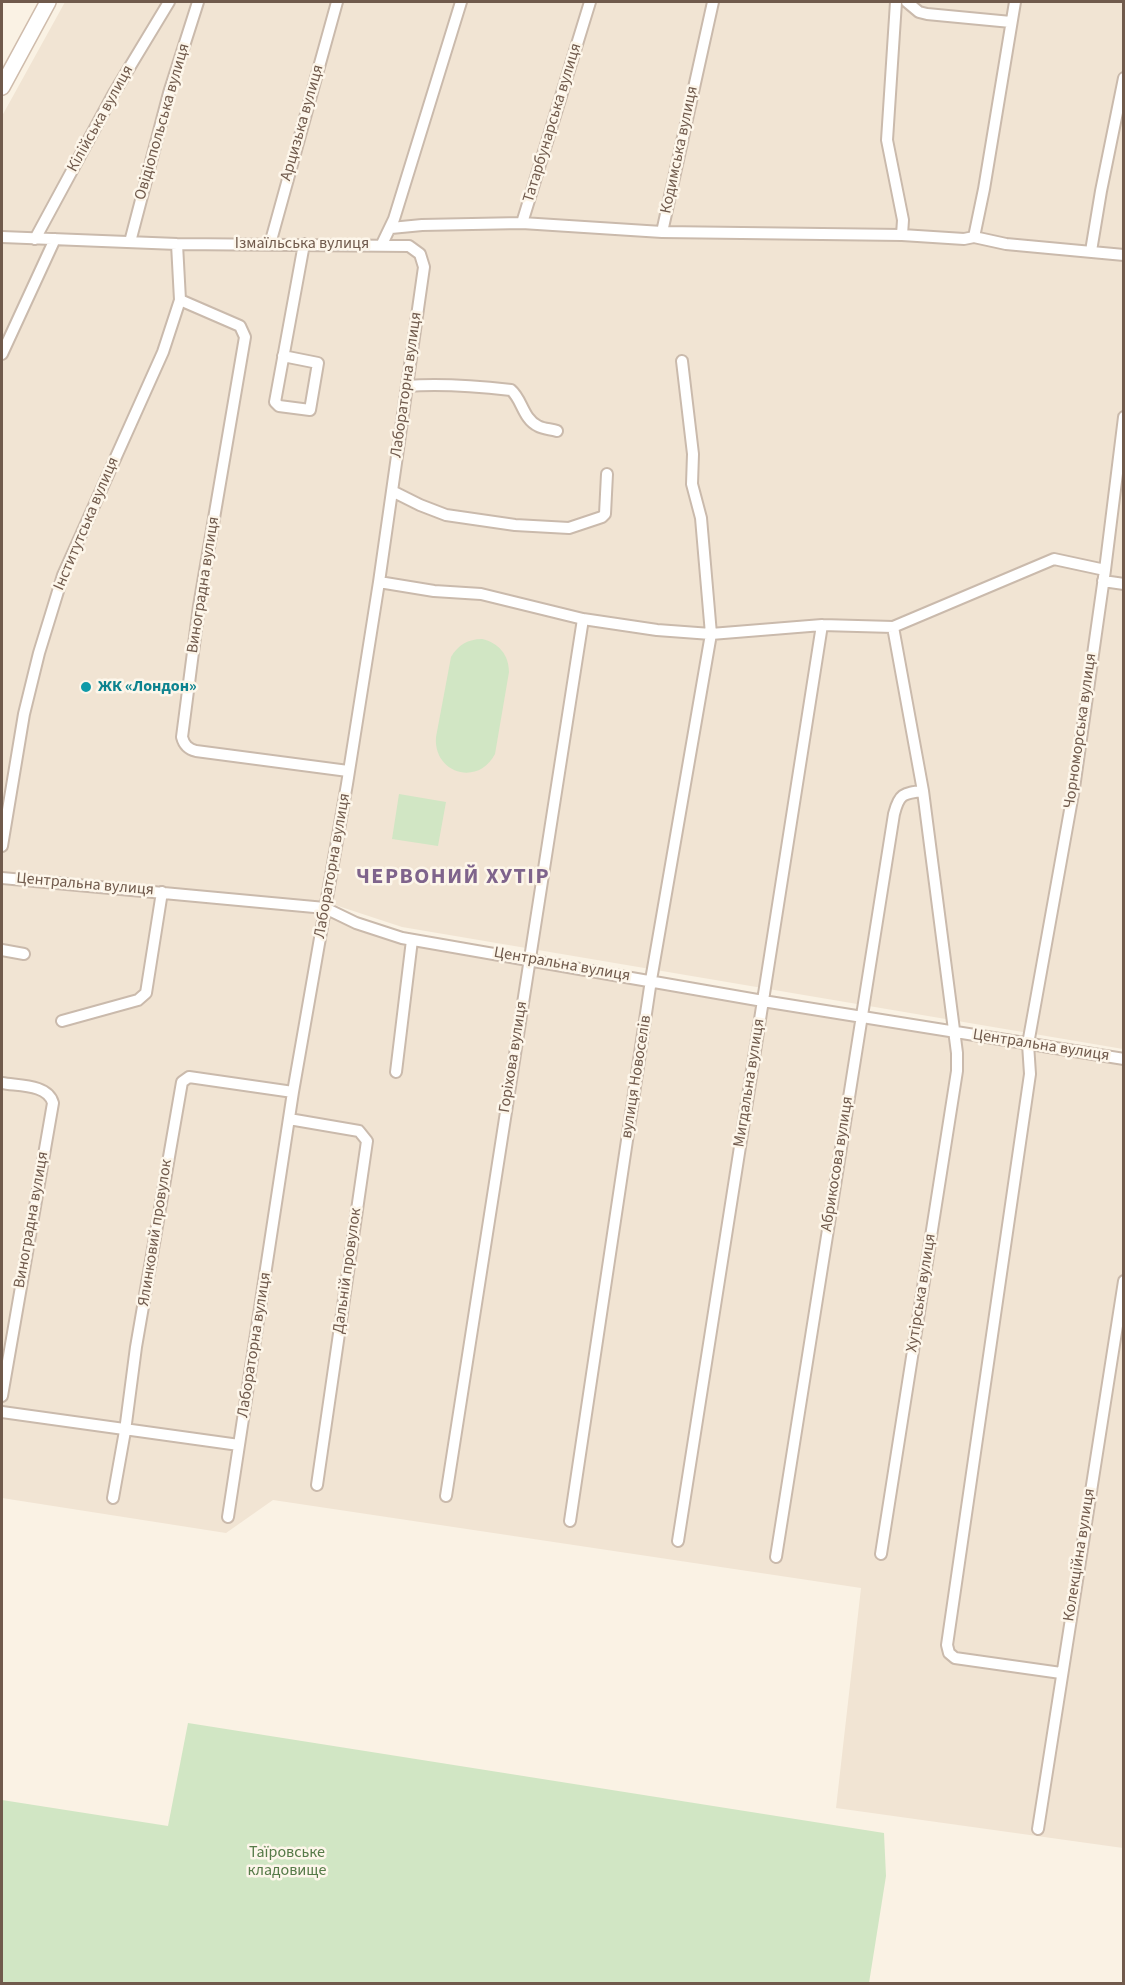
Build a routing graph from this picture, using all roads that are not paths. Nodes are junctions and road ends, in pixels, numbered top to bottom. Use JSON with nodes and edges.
{"nodes":[{"id":1,"x":48,"y":2,"type":"edge"},
{"id":2,"x":169,"y":2,"type":"edge"},
{"id":3,"x":198,"y":2,"type":"edge"},
{"id":4,"x":337,"y":2,"type":"edge"},
{"id":5,"x":461,"y":2,"type":"edge"},
{"id":6,"x":590,"y":2,"type":"edge"},
{"id":7,"x":713,"y":2,"type":"edge"},
{"id":8,"x":888,"y":2,"type":"edge"},
{"id":9,"x":896,"y":2,"type":"edge"},
{"id":10,"x":907,"y":2,"type":"edge"},
{"id":11,"x":1015,"y":2,"type":"edge"},
{"id":12,"x":1011,"y":22,"type":"junction"},
{"id":13,"x":1124,"y":78,"type":"edge"},
{"id":14,"x":2,"y":87,"type":"edge"},
{"id":15,"x":522,"y":223,"type":"junction"},
{"id":16,"x":391,"y":228,"type":"junction"},
{"id":17,"x":662,"y":232,"type":"junction"},
{"id":18,"x":976,"y":232,"type":"junction"},
{"id":19,"x":902,"y":236,"type":"junction"},
{"id":20,"x":2,"y":237,"type":"edge"},
{"id":21,"x":35,"y":239,"type":"junction"},
{"id":22,"x":55,"y":240,"type":"junction"},
{"id":23,"x":130,"y":242,"type":"junction"},
{"id":24,"x":177,"y":244,"type":"junction"},
{"id":25,"x":270,"y":244,"type":"junction"},
{"id":26,"x":304,"y":244,"type":"junction"},
{"id":27,"x":382,"y":244,"type":"junction"},
{"id":28,"x":1091,"y":251,"type":"junction"},
{"id":29,"x":1124,"y":255,"type":"edge"},
{"id":30,"x":180,"y":300,"type":"junction"},
{"id":31,"x":2,"y":354,"type":"edge"},
{"id":32,"x":283,"y":356,"type":"junction"},
{"id":33,"x":682,"y":361,"type":"dead end"},
{"id":34,"x":407,"y":386,"type":"junction"},
{"id":35,"x":1124,"y":417,"type":"edge"},
{"id":36,"x":557,"y":431,"type":"dead end"},
{"id":37,"x":607,"y":474,"type":"dead end"},
{"id":38,"x":392,"y":491,"type":"junction"},
{"id":39,"x":1105,"y":570,"type":"junction"},
{"id":40,"x":1103,"y":581,"type":"junction"},
{"id":41,"x":379,"y":582,"type":"junction"},
{"id":42,"x":1124,"y":584,"type":"edge"},
{"id":43,"x":583,"y":619,"type":"junction"},
{"id":44,"x":822,"y":625,"type":"junction"},
{"id":45,"x":893,"y":627,"type":"junction"},
{"id":46,"x":711,"y":634,"type":"junction"},
{"id":47,"x":348,"y":771,"type":"junction"},
{"id":48,"x":923,"y":792,"type":"junction"},
{"id":49,"x":2,"y":846,"type":"edge"},
{"id":50,"x":2,"y":878,"type":"edge"},
{"id":51,"x":162,"y":892,"type":"junction"},
{"id":52,"x":325,"y":908,"type":"junction"},
{"id":53,"x":412,"y":940,"type":"junction"},
{"id":54,"x":2,"y":950,"type":"edge"},
{"id":55,"x":24,"y":954,"type":"dead end"},
{"id":56,"x":530,"y":960,"type":"junction"},
{"id":57,"x":651,"y":980,"type":"junction"},
{"id":58,"x":763,"y":1001,"type":"junction"},
{"id":59,"x":862,"y":1017,"type":"junction"},
{"id":60,"x":62,"y":1021,"type":"dead end"},
{"id":61,"x":953,"y":1032,"type":"junction"},
{"id":62,"x":1028,"y":1044,"type":"junction"},
{"id":63,"x":1124,"y":1059,"type":"edge"},
{"id":64,"x":396,"y":1072,"type":"dead end"},
{"id":65,"x":2,"y":1083,"type":"edge"},
{"id":66,"x":293,"y":1092,"type":"junction"},
{"id":67,"x":289,"y":1119,"type":"junction"},
{"id":68,"x":1124,"y":1281,"type":"edge"},
{"id":69,"x":2,"y":1396,"type":"edge"},
{"id":70,"x":2,"y":1412,"type":"edge"},
{"id":71,"x":126,"y":1431,"type":"junction"},
{"id":72,"x":239,"y":1445,"type":"junction"},
{"id":73,"x":317,"y":1485,"type":"dead end"},
{"id":74,"x":446,"y":1496,"type":"dead end"},
{"id":75,"x":113,"y":1498,"type":"dead end"},
{"id":76,"x":228,"y":1517,"type":"dead end"},
{"id":77,"x":570,"y":1521,"type":"dead end"},
{"id":78,"x":678,"y":1541,"type":"dead end"},
{"id":79,"x":881,"y":1554,"type":"dead end"},
{"id":80,"x":776,"y":1557,"type":"dead end"},
{"id":81,"x":1061,"y":1673,"type":"junction"},
{"id":82,"x":1038,"y":1829,"type":"dead end"}],
"edges":[{"from":1,"to":14,"type":"main road"},
{"from":2,"to":21,"type":"street","name":"Кілійська вулиця"},
{"from":3,"to":23,"type":"street","name":"Овідіопольська вулиця"},
{"from":4,"to":25,"type":"street","name":"Арцизька вулиця"},
{"from":5,"to":16,"type":"street","name":"Ізмаїльська вулиця"},
{"from":6,"to":15,"type":"street","name":"Татарбунарська вулиця"},
{"from":7,"to":17,"type":"street","name":"Кодимська вулиця"},
{"from":8,"to":9,"type":"street"},
{"from":9,"to":19,"type":"street"},
{"from":10,"to":12,"type":"street"},
{"from":11,"to":12,"type":"street"},
{"from":12,"to":18,"type":"street"},
{"from":13,"to":28,"type":"street"},
{"from":15,"to":16,"type":"street","name":"Татарбунарська вулиця"},
{"from":15,"to":17,"type":"street","name":"Кодимська вулиця"},
{"from":16,"to":27,"type":"street","name":"Ізмаїльська вулиця"},
{"from":17,"to":19,"type":"street"},
{"from":18,"to":19,"type":"street"},
{"from":18,"to":28,"type":"street"},
{"from":20,"to":21,"type":"street","name":"Ізмаїльська вулиця"},
{"from":21,"to":22,"type":"street","name":"Ізмаїльська вулиця"},
{"from":22,"to":23,"type":"street","name":"Ізмаїльська вулиця"},
{"from":22,"to":31,"type":"street"},
{"from":23,"to":24,"type":"street","name":"Ізмаїльська вулиця"},
{"from":24,"to":25,"type":"street","name":"Ізмаїльська вулиця"},
{"from":24,"to":30,"type":"street","name":"Інститутська вулиця"},
{"from":25,"to":26,"type":"street","name":"Ізмаїльська вулиця"},
{"from":26,"to":27,"type":"street","name":"Ізмаїльська вулиця"},
{"from":26,"to":32,"type":"street"},
{"from":27,"to":34,"type":"street","name":"Лабораторна вулиця"},
{"from":28,"to":29,"type":"street"},
{"from":30,"to":47,"type":"street","name":"Виноградна вулиця"},
{"from":30,"to":49,"type":"street","name":"Інститутська вулиця"},
{"from":32,"to":32,"type":"street"},
{"from":33,"to":46,"type":"street","name":"вулиця Новоселів"},
{"from":34,"to":36,"type":"street"},
{"from":34,"to":38,"type":"street","name":"Лабораторна вулиця"},
{"from":35,"to":39,"type":"street","name":"Чорноморська вулиця"},
{"from":37,"to":38,"type":"street"},
{"from":38,"to":41,"type":"street","name":"Лабораторна вулиця"},
{"from":39,"to":40,"type":"street","name":"Чорноморська вулиця"},
{"from":39,"to":45,"type":"street"},
{"from":40,"to":42,"type":"street"},
{"from":40,"to":62,"type":"street","name":"Чорноморська вулиця"},
{"from":41,"to":43,"type":"street"},
{"from":41,"to":47,"type":"street","name":"Лабораторна вулиця"},
{"from":43,"to":46,"type":"street"},
{"from":43,"to":56,"type":"street","name":"Горіхова вулиця"},
{"from":44,"to":45,"type":"street"},
{"from":44,"to":46,"type":"street"},
{"from":44,"to":58,"type":"street","name":"Мигдальна вулиця"},
{"from":45,"to":48,"type":"street"},
{"from":46,"to":57,"type":"street","name":"вулиця Новоселів"},
{"from":47,"to":52,"type":"street","name":"Лабораторна вулиця"},
{"from":48,"to":59,"type":"street","name":"Абрикосова вулиця"},
{"from":48,"to":61,"type":"street"},
{"from":50,"to":51,"type":"street","name":"Центральна вулиця"},
{"from":51,"to":52,"type":"street","name":"Центральна вулиця"},
{"from":51,"to":60,"type":"street"},
{"from":52,"to":53,"type":"street","name":"Центральна вулиця"},
{"from":52,"to":66,"type":"street","name":"Лабораторна вулиця"},
{"from":53,"to":56,"type":"street","name":"Центральна вулиця"},
{"from":53,"to":64,"type":"street"},
{"from":54,"to":55,"type":"street"},
{"from":56,"to":57,"type":"street","name":"Центральна вулиця"},
{"from":56,"to":74,"type":"street","name":"Горіхова вулиця"},
{"from":57,"to":58,"type":"street","name":"Центральна вулиця"},
{"from":57,"to":77,"type":"street","name":"вулиця Новоселів"},
{"from":58,"to":59,"type":"street","name":"Центральна вулиця"},
{"from":58,"to":78,"type":"street","name":"Мигдальна вулиця"},
{"from":59,"to":61,"type":"street","name":"Центральна вулиця"},
{"from":59,"to":80,"type":"street","name":"Абрикосова вулиця"},
{"from":61,"to":62,"type":"street","name":"Центральна вулиця"},
{"from":61,"to":79,"type":"street","name":"Хутірська вулиця"},
{"from":62,"to":63,"type":"street","name":"Центральна вулиця"},
{"from":62,"to":81,"type":"street"},
{"from":65,"to":69,"type":"street","name":"Виноградна вулиця"},
{"from":66,"to":67,"type":"street","name":"Лабораторна вулиця"},
{"from":66,"to":71,"type":"street","name":"Ялинковий провулок"},
{"from":67,"to":72,"type":"street","name":"Лабораторна вулиця"},
{"from":67,"to":73,"type":"street","name":"Дальній провулок"},
{"from":68,"to":81,"type":"street","name":"Колекційна вулиця"},
{"from":70,"to":71,"type":"street"},
{"from":71,"to":72,"type":"street"},
{"from":71,"to":75,"type":"street","name":"Ялинковий провулок"},
{"from":72,"to":76,"type":"street","name":"Лабораторна вулиця"},
{"from":81,"to":82,"type":"street","name":"Колекційна вулиця"}]}
